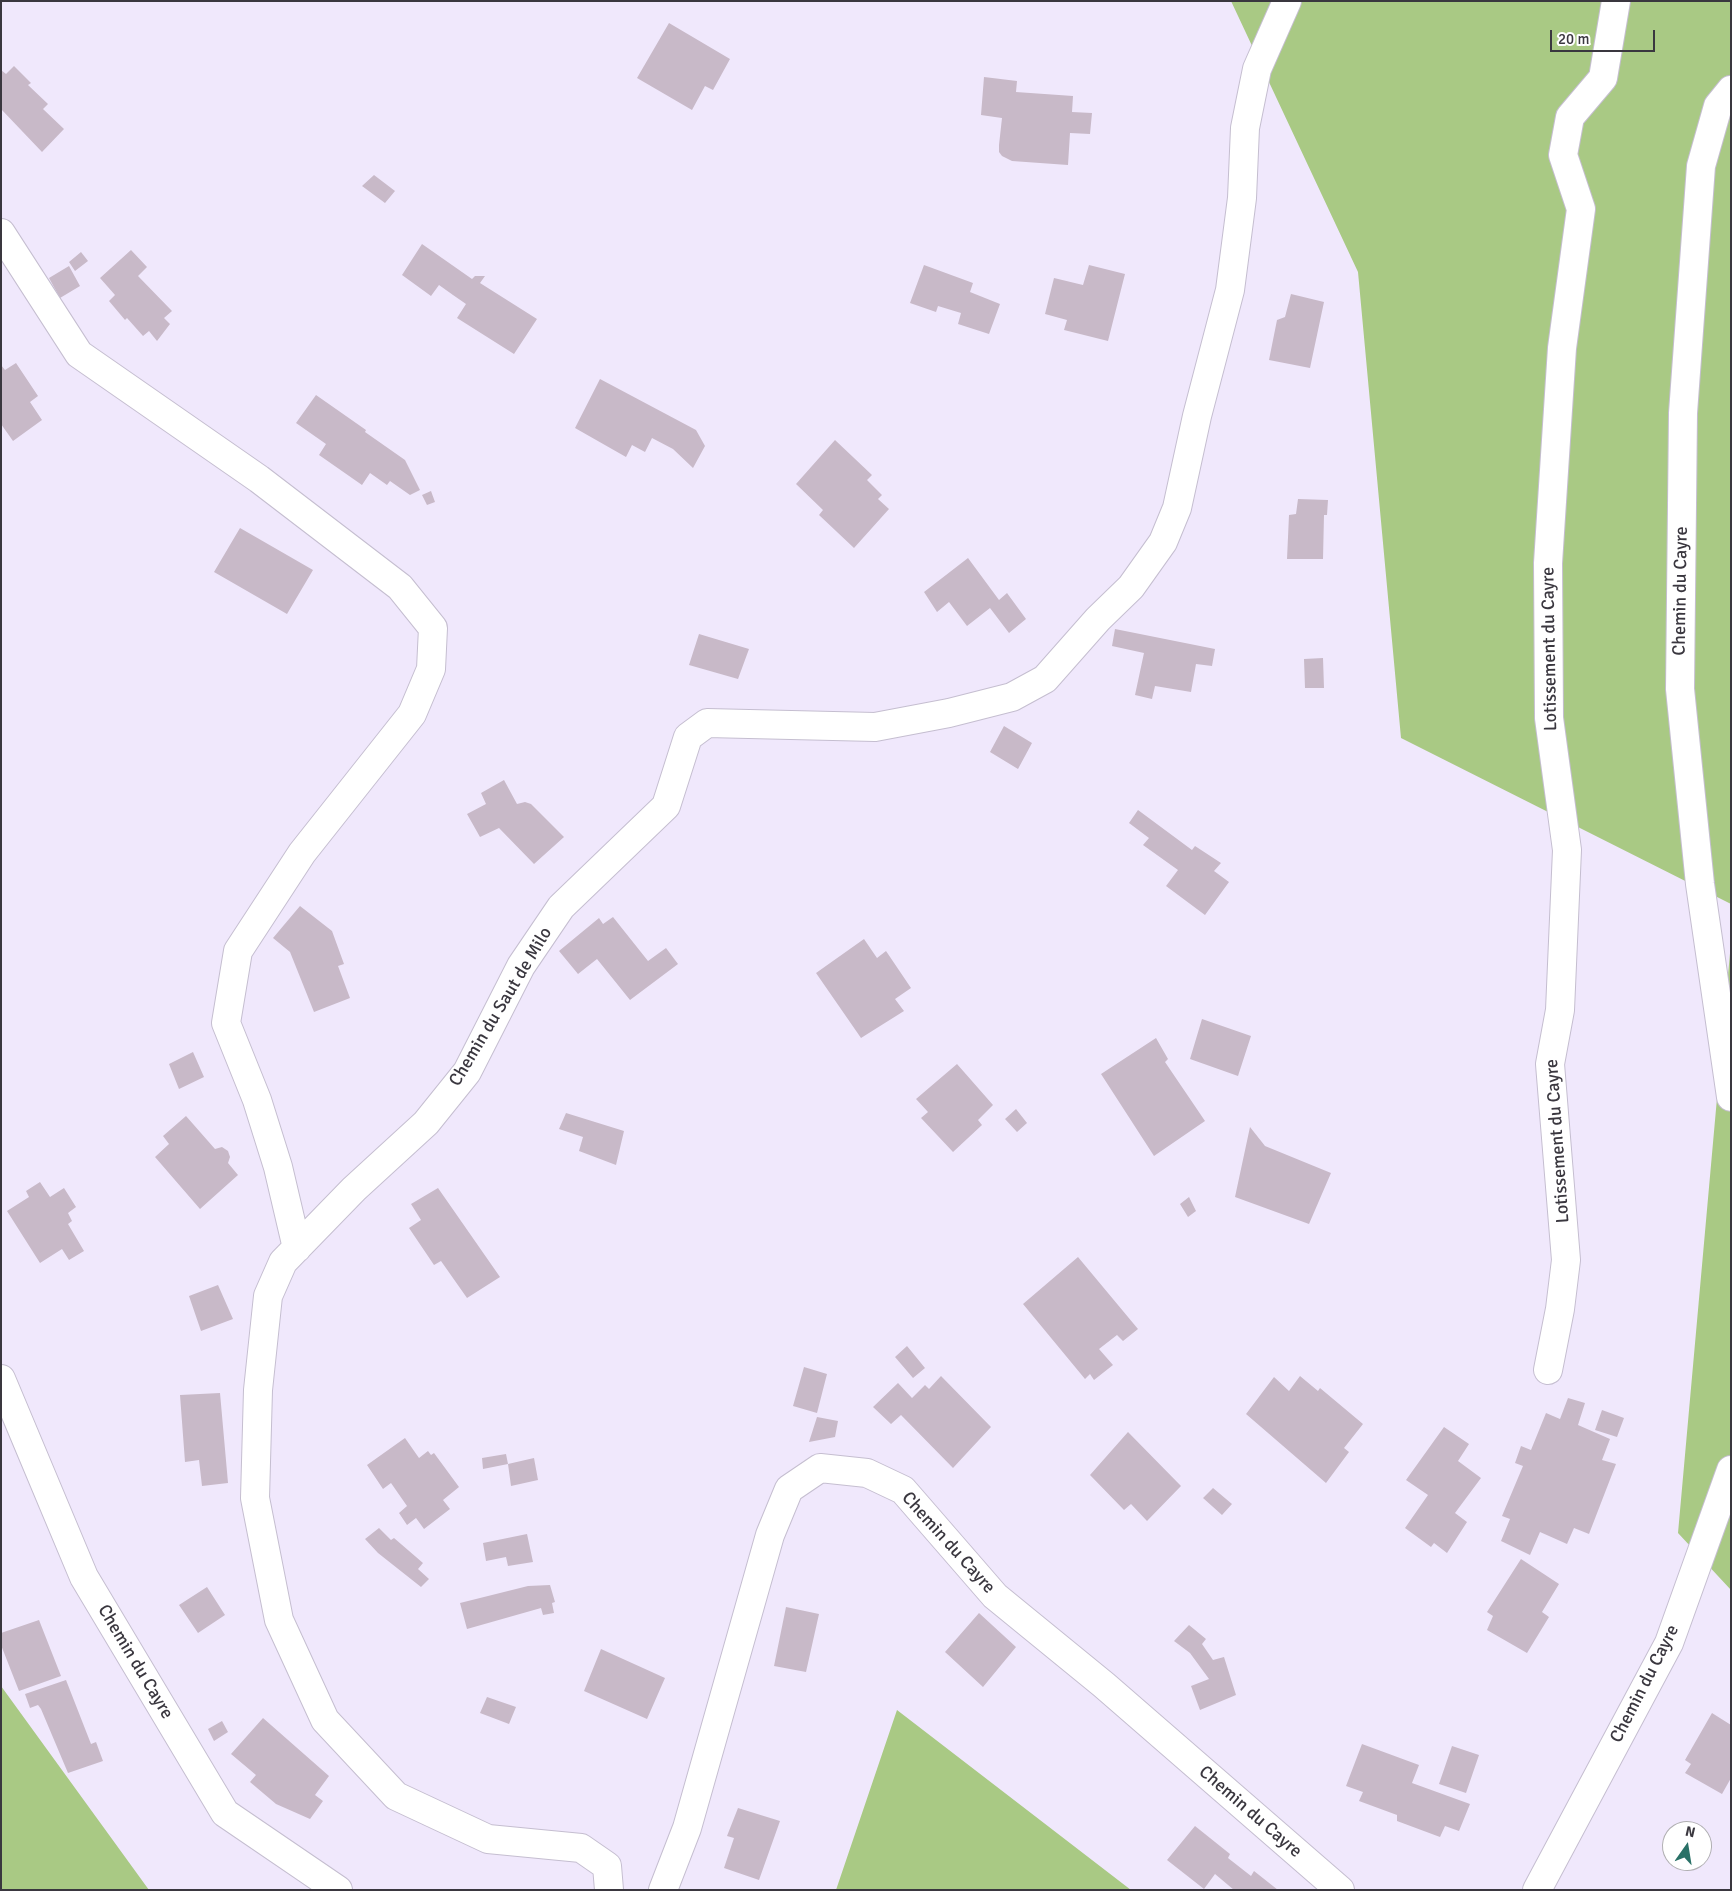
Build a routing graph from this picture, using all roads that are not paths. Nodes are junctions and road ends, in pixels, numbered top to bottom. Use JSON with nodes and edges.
{"nodes":[{"id":1,"x":1286,"y":1,"type":"edge"},
{"id":2,"x":1616,"y":1,"type":"edge"},
{"id":3,"x":1731,"y":90,"type":"edge"},
{"id":4,"x":1,"y":233,"type":"edge"},
{"id":5,"x":1731,"y":1097,"type":"edge"},
{"id":6,"x":297,"y":1248,"type":"junction"},
{"id":7,"x":1548,"y":1370,"type":"dead end"},
{"id":8,"x":1,"y":1379,"type":"edge"},
{"id":9,"x":1731,"y":1470,"type":"edge"},
{"id":10,"x":338,"y":1890,"type":"edge"},
{"id":11,"x":609,"y":1890,"type":"edge"},
{"id":12,"x":663,"y":1890,"type":"edge"},
{"id":13,"x":1340,"y":1890,"type":"edge"},
{"id":14,"x":1537,"y":1890,"type":"edge"}],
"edges":[{"from":1,"to":6,"type":"street","name":"Chemin du Saut de Milo"},
{"from":2,"to":7,"type":"street","name":"Lotissement du Cayre"},
{"from":3,"to":5,"type":"street","name":"Chemin du Cayre"},
{"from":4,"to":6,"type":"street"},
{"from":6,"to":11,"type":"street","name":"Chemin du Saut de Milo"},
{"from":8,"to":10,"type":"street","name":"Chemin du Cayre"},
{"from":9,"to":14,"type":"street","name":"Chemin du Cayre"},
{"from":12,"to":13,"type":"street","name":"Chemin du Cayre"}]}
